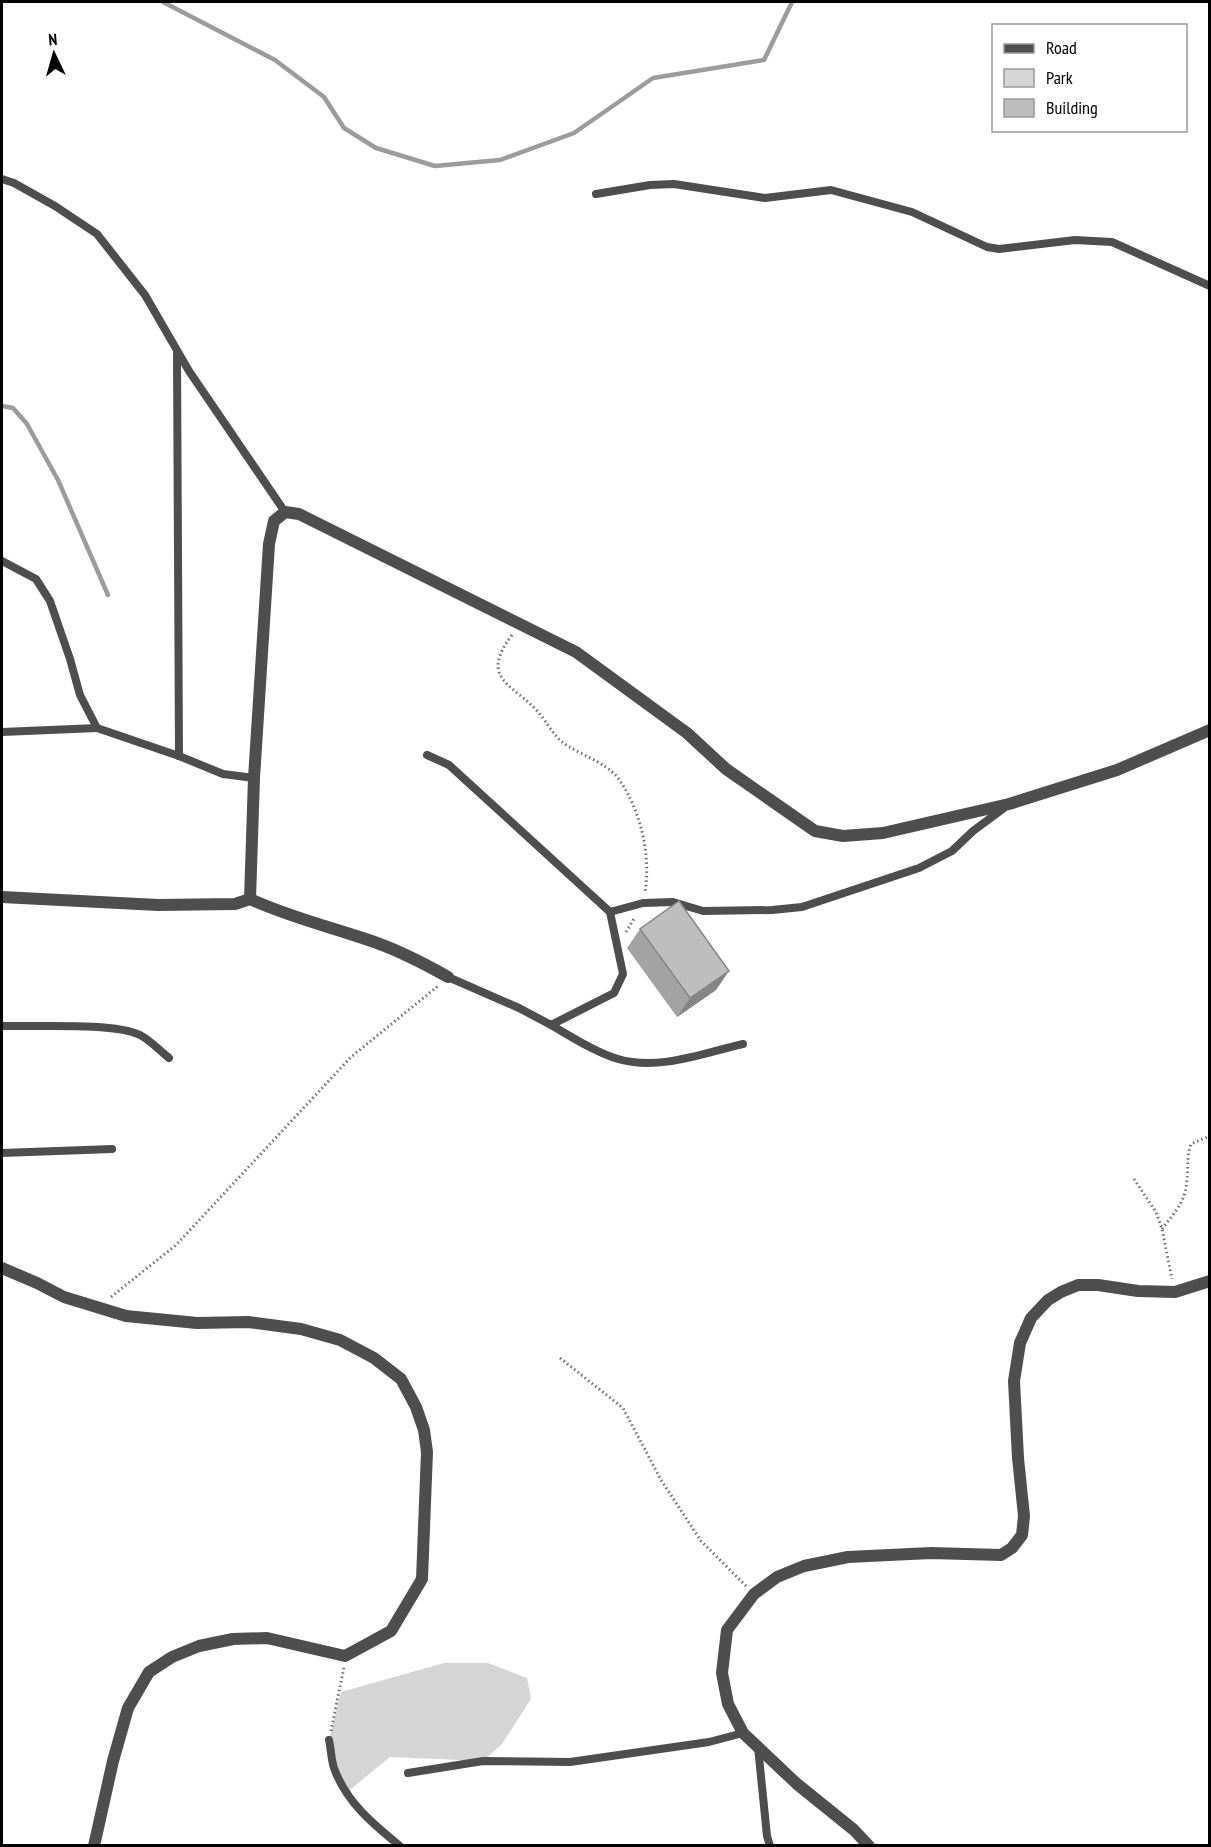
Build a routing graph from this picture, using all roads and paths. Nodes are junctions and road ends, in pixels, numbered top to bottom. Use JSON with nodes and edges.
{"nodes":[{"id":1,"x":2,"y":179,"type":"edge"},
{"id":2,"x":596,"y":194,"type":"dead end"},
{"id":3,"x":1209,"y":286,"type":"edge"},
{"id":4,"x":177,"y":351,"type":"junction"},
{"id":5,"x":285,"y":512,"type":"junction"},
{"id":6,"x":2,"y":561,"type":"edge"},
{"id":7,"x":520,"y":624,"type":"junction"},
{"id":8,"x":97,"y":728,"type":"junction"},
{"id":9,"x":1209,"y":730,"type":"edge"},
{"id":10,"x":2,"y":732,"type":"edge"},
{"id":11,"x":427,"y":755,"type":"dead end"},
{"id":12,"x":179,"y":756,"type":"junction"},
{"id":13,"x":254,"y":778,"type":"junction"},
{"id":14,"x":1009,"y":804,"type":"junction"},
{"id":15,"x":2,"y":897,"type":"edge"},
{"id":16,"x":250,"y":899,"type":"junction"},
{"id":17,"x":643,"y":903,"type":"junction"},
{"id":18,"x":610,"y":912,"type":"junction"},
{"id":19,"x":618,"y":945,"type":"junction"},
{"id":20,"x":448,"y":977,"type":"junction"},
{"id":21,"x":551,"y":1025,"type":"junction"},
{"id":22,"x":2,"y":1026,"type":"edge"},
{"id":23,"x":743,"y":1044,"type":"dead end"},
{"id":24,"x":169,"y":1058,"type":"dead end"},
{"id":25,"x":1209,"y":1136,"type":"edge"},
{"id":26,"x":112,"y":1149,"type":"dead end"},
{"id":27,"x":2,"y":1153,"type":"edge"},
{"id":28,"x":1134,"y":1179,"type":"dead end"},
{"id":29,"x":1162,"y":1229,"type":"junction"},
{"id":30,"x":2,"y":1268,"type":"edge"},
{"id":31,"x":1209,"y":1281,"type":"edge"},
{"id":32,"x":1175,"y":1292,"type":"junction"},
{"id":33,"x":97,"y":1309,"type":"junction"},
{"id":34,"x":560,"y":1358,"type":"dead end"},
{"id":35,"x":754,"y":1593,"type":"junction"},
{"id":36,"x":345,"y":1656,"type":"junction"},
{"id":37,"x":743,"y":1733,"type":"junction"},
{"id":38,"x":329,"y":1740,"type":"joint"},
{"id":39,"x":758,"y":1747,"type":"junction"},
{"id":40,"x":408,"y":1773,"type":"dead end"},
{"id":41,"x":94,"y":1845,"type":"edge"},
{"id":42,"x":400,"y":1845,"type":"edge"},
{"id":43,"x":770,"y":1845,"type":"edge"},
{"id":44,"x":868,"y":1845,"type":"edge"}],
"edges":[{"from":1,"to":4,"type":"lane"},
{"from":2,"to":3,"type":"lane"},
{"from":4,"to":5,"type":"lane"},
{"from":4,"to":12,"type":"lane"},
{"from":5,"to":7,"type":"street"},
{"from":5,"to":13,"type":"street"},
{"from":6,"to":8,"type":"lane"},
{"from":7,"to":14,"type":"street"},
{"from":7,"to":17,"type":"path"},
{"from":8,"to":10,"type":"lane"},
{"from":8,"to":12,"type":"lane"},
{"from":9,"to":14,"type":"street"},
{"from":11,"to":18,"type":"lane"},
{"from":12,"to":13,"type":"lane"},
{"from":13,"to":16,"type":"street"},
{"from":14,"to":17,"type":"lane"},
{"from":15,"to":16,"type":"street"},
{"from":16,"to":20,"type":"street"},
{"from":17,"to":18,"type":"lane"},
{"from":17,"to":19,"type":"path"},
{"from":18,"to":19,"type":"lane"},
{"from":19,"to":21,"type":"lane"},
{"from":20,"to":21,"type":"lane"},
{"from":20,"to":33,"type":"path"},
{"from":21,"to":23,"type":"lane"},
{"from":22,"to":24,"type":"lane"},
{"from":25,"to":29,"type":"path"},
{"from":26,"to":27,"type":"lane"},
{"from":28,"to":29,"type":"path"},
{"from":29,"to":32,"type":"path"},
{"from":30,"to":33,"type":"street"},
{"from":31,"to":32,"type":"street"},
{"from":32,"to":35,"type":"street"},
{"from":33,"to":36,"type":"street"},
{"from":34,"to":35,"type":"path"},
{"from":35,"to":37,"type":"street"},
{"from":36,"to":38,"type":"path"},
{"from":36,"to":41,"type":"street"},
{"from":37,"to":39,"type":"street"},
{"from":37,"to":40,"type":"lane"},
{"from":38,"to":42,"type":"lane"},
{"from":39,"to":43,"type":"lane"},
{"from":39,"to":44,"type":"street"}]}
